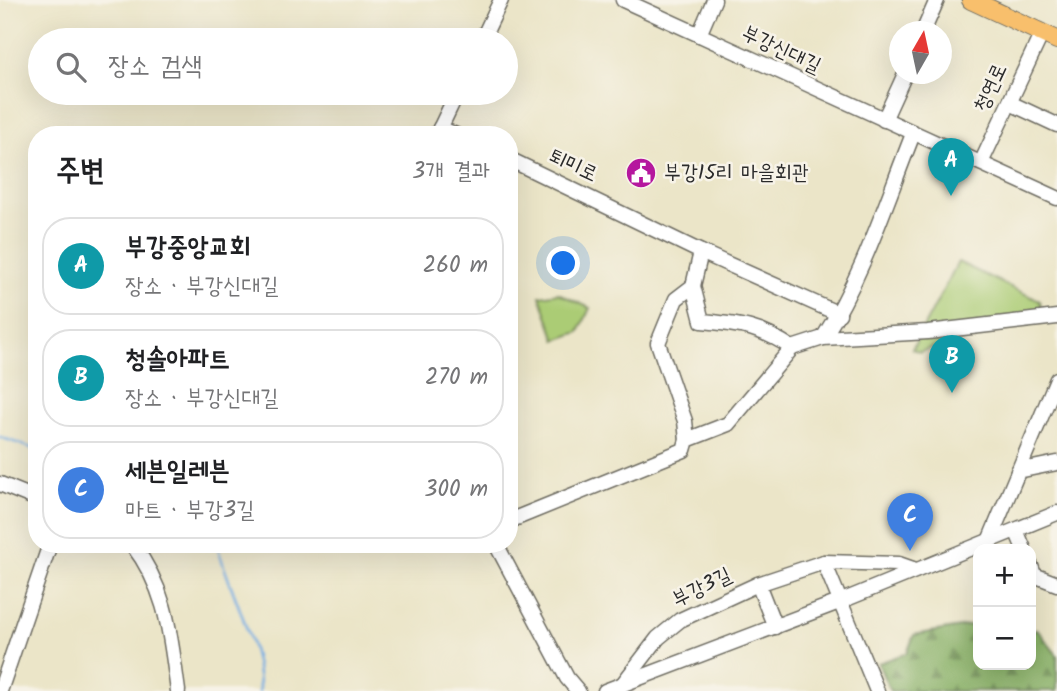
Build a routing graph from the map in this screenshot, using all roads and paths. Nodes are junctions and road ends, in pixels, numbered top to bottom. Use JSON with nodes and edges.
{"nodes":[{"id":1,"x":501,"y":0,"type":"edge"},
{"id":2,"x":623,"y":0,"type":"edge"},
{"id":3,"x":714,"y":0,"type":"edge"},
{"id":4,"x":937,"y":0,"type":"edge"},
{"id":5,"x":971,"y":0,"type":"edge"},
{"id":6,"x":928,"y":21,"type":"edge"},
{"id":7,"x":488,"y":28,"type":"edge"},
{"id":8,"x":699,"y":35,"type":"junction"},
{"id":9,"x":1050,"y":37,"type":"edge"},
{"id":10,"x":900,"y":84,"type":"edge"},
{"id":11,"x":1010,"y":103,"type":"junction"},
{"id":12,"x":451,"y":105,"type":"edge"},
{"id":13,"x":884,"y":120,"type":"junction"},
{"id":14,"x":1057,"y":125,"type":"edge"},
{"id":15,"x":441,"y":126,"type":"edge"},
{"id":16,"x":913,"y":134,"type":"junction"},
{"id":17,"x":518,"y":163,"type":"edge"},
{"id":18,"x":981,"y":163,"type":"junction"},
{"id":19,"x":1057,"y":198,"type":"edge"},
{"id":20,"x":701,"y":252,"type":"junction"},
{"id":21,"x":693,"y":286,"type":"junction"},
{"id":22,"x":839,"y":314,"type":"junction"},
{"id":23,"x":1057,"y":317,"type":"edge"},
{"id":24,"x":822,"y":338,"type":"junction"},
{"id":25,"x":792,"y":348,"type":"junction"},
{"id":26,"x":1057,"y":379,"type":"edge"},
{"id":27,"x":687,"y":440,"type":"junction"},
{"id":28,"x":1057,"y":463,"type":"edge"},
{"id":29,"x":1018,"y":471,"type":"junction"},
{"id":30,"x":0,"y":484,"type":"edge"},
{"id":31,"x":28,"y":495,"type":"edge"},
{"id":32,"x":1057,"y":513,"type":"edge"},
{"id":33,"x":518,"y":517,"type":"edge"},
{"id":34,"x":1016,"y":530,"type":"junction"},
{"id":35,"x":989,"y":541,"type":"junction"},
{"id":36,"x":1022,"y":544,"type":"edge"},
{"id":37,"x":47,"y":553,"type":"edge"},
{"id":38,"x":139,"y":553,"type":"edge"},
{"id":39,"x":501,"y":553,"type":"edge"},
{"id":40,"x":824,"y":562,"type":"junction"},
{"id":41,"x":916,"y":570,"type":"junction"},
{"id":42,"x":1036,"y":576,"type":"edge"},
{"id":43,"x":758,"y":584,"type":"junction"},
{"id":44,"x":1057,"y":584,"type":"edge"},
{"id":45,"x":839,"y":602,"type":"junction"},
{"id":46,"x":775,"y":627,"type":"junction"},
{"id":47,"x":622,"y":685,"type":"junction"},
{"id":48,"x":0,"y":691,"type":"edge"},
{"id":49,"x":178,"y":691,"type":"edge"},
{"id":50,"x":578,"y":691,"type":"edge"},
{"id":51,"x":604,"y":691,"type":"edge"},
{"id":52,"x":877,"y":691,"type":"edge"}],
"edges":[{"from":1,"to":7,"type":"street"},
{"from":2,"to":8,"type":"street","name":"부강신대길"},
{"from":3,"to":8,"type":"street"},
{"from":4,"to":6,"type":"street"},
{"from":5,"to":9,"type":"main road","name":"청연로"},
{"from":8,"to":13,"type":"street","name":"부강신대길"},
{"from":9,"to":11,"type":"street","name":"청연로"},
{"from":10,"to":13,"type":"street"},
{"from":11,"to":14,"type":"street"},
{"from":11,"to":18,"type":"street","name":"청연로"},
{"from":12,"to":15,"type":"street"},
{"from":13,"to":16,"type":"street","name":"부강신대길"},
{"from":16,"to":18,"type":"street","name":"부강신대길"},
{"from":16,"to":22,"type":"street"},
{"from":17,"to":20,"type":"street","name":"퇴미로"},
{"from":18,"to":19,"type":"street","name":"부강신대길"},
{"from":20,"to":21,"type":"street"},
{"from":20,"to":22,"type":"street"},
{"from":21,"to":25,"type":"street"},
{"from":21,"to":27,"type":"street"},
{"from":22,"to":24,"type":"street"},
{"from":23,"to":24,"type":"street"},
{"from":24,"to":25,"type":"street"},
{"from":25,"to":27,"type":"street"},
{"from":26,"to":29,"type":"street"},
{"from":27,"to":33,"type":"street"},
{"from":28,"to":29,"type":"street"},
{"from":29,"to":35,"type":"street"},
{"from":30,"to":31,"type":"street"},
{"from":32,"to":34,"type":"street"},
{"from":34,"to":35,"type":"street"},
{"from":34,"to":36,"type":"street"},
{"from":35,"to":41,"type":"street"},
{"from":37,"to":48,"type":"street"},
{"from":38,"to":49,"type":"street"},
{"from":39,"to":50,"type":"street"},
{"from":40,"to":41,"type":"street","name":"부강3길"},
{"from":40,"to":43,"type":"street","name":"부강3길"},
{"from":40,"to":45,"type":"street"},
{"from":41,"to":45,"type":"street"},
{"from":42,"to":44,"type":"street"},
{"from":43,"to":46,"type":"street"},
{"from":43,"to":47,"type":"street","name":"부강3길"},
{"from":45,"to":46,"type":"street"},
{"from":45,"to":52,"type":"street"},
{"from":46,"to":47,"type":"street"},
{"from":47,"to":51,"type":"street"}]}
